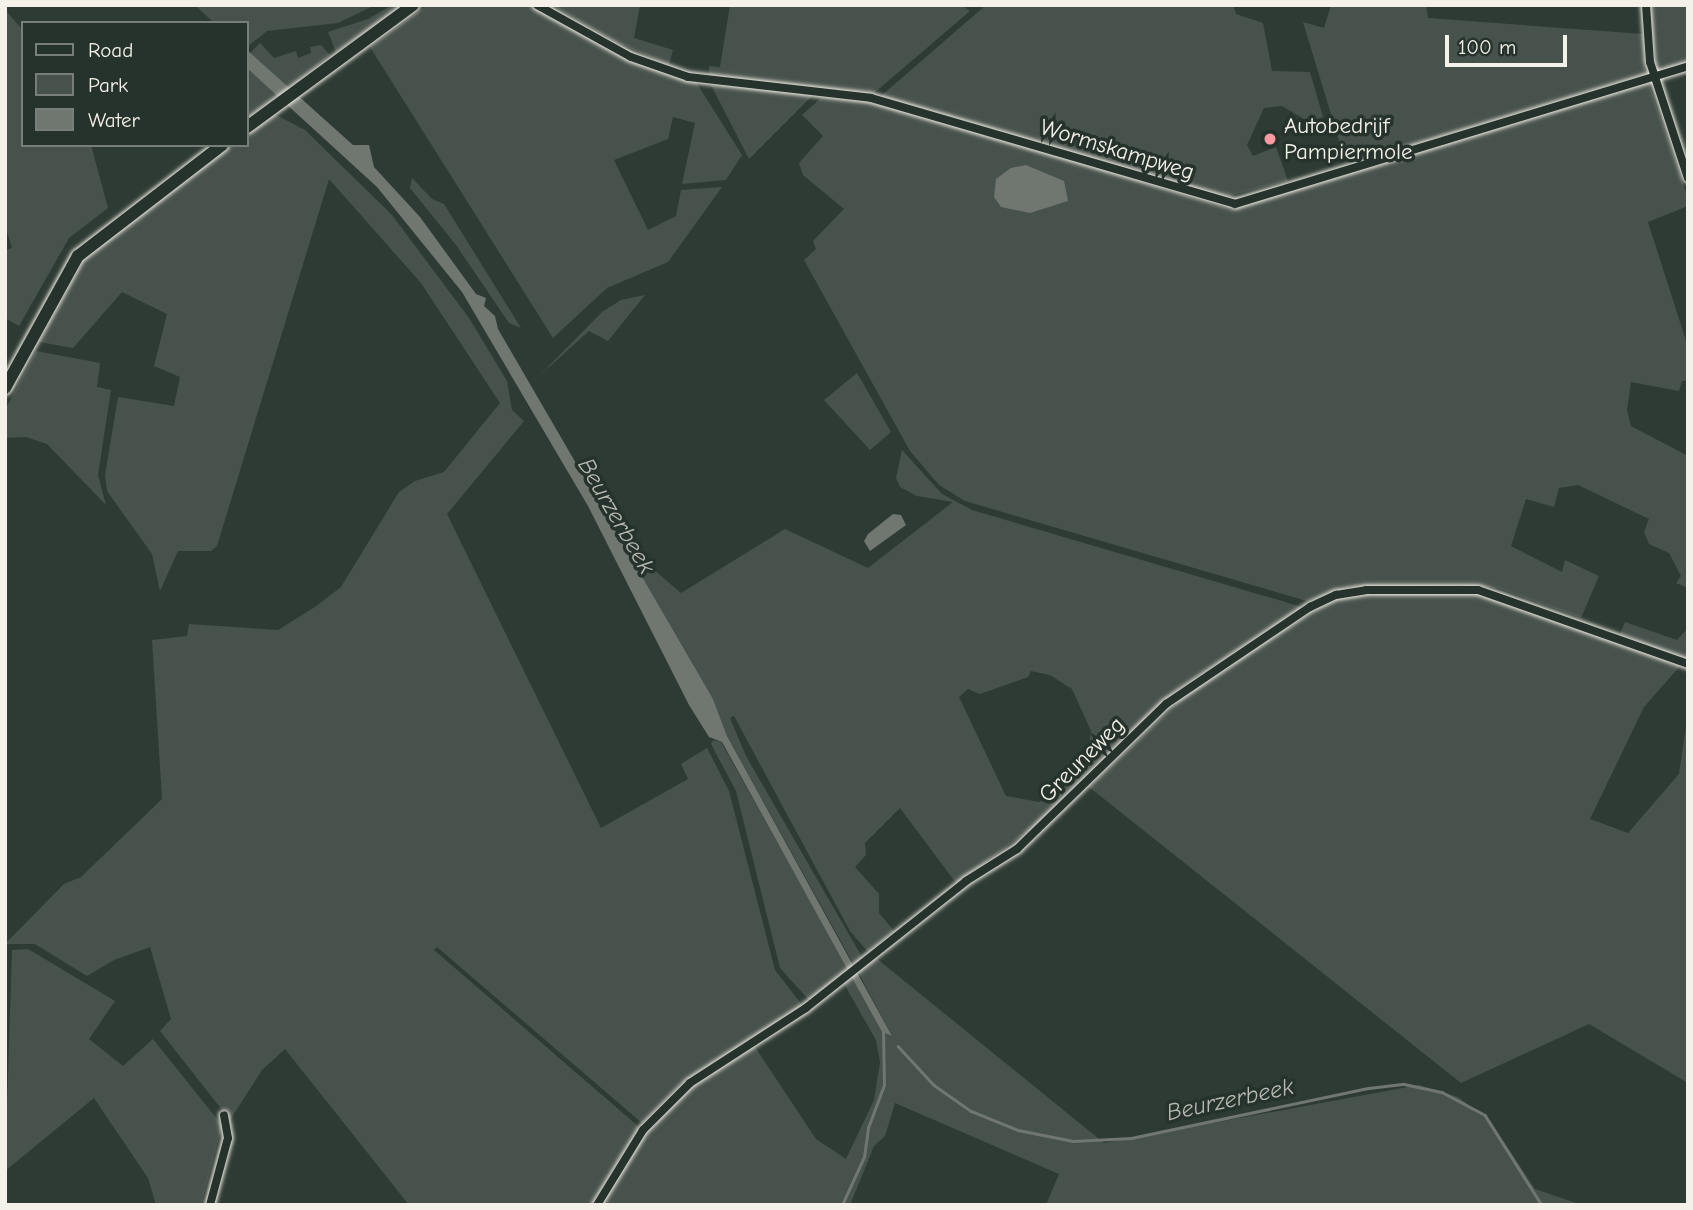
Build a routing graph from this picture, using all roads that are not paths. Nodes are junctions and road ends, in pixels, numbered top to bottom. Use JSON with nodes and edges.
{"nodes":[{"id":1,"x":413,"y":5,"type":"edge"},
{"id":2,"x":537,"y":5,"type":"edge"},
{"id":3,"x":1646,"y":5,"type":"edge"},
{"id":4,"x":1688,"y":66,"type":"edge"},
{"id":5,"x":1654,"y":76,"type":"junction"},
{"id":6,"x":248,"y":126,"type":"edge"},
{"id":7,"x":219,"y":147,"type":"edge"},
{"id":8,"x":1688,"y":178,"type":"edge"},
{"id":9,"x":9,"y":372,"type":"edge"},
{"id":10,"x":5,"y":388,"type":"edge"},
{"id":11,"x":1688,"y":664,"type":"edge"},
{"id":12,"x":224,"y":1115,"type":"dead end"},
{"id":13,"x":210,"y":1205,"type":"edge"},
{"id":14,"x":597,"y":1205,"type":"edge"}],
"edges":[{"from":1,"to":6,"type":"street"},
{"from":2,"to":5,"type":"street","name":"Wormskampweg"},
{"from":3,"to":5,"type":"street"},
{"from":4,"to":5,"type":"street","name":"Wormskampweg"},
{"from":5,"to":8,"type":"street"},
{"from":7,"to":9,"type":"street"},
{"from":9,"to":10,"type":"street"},
{"from":11,"to":14,"type":"street","name":"Greuneweg"},
{"from":12,"to":13,"type":"street"}]}
